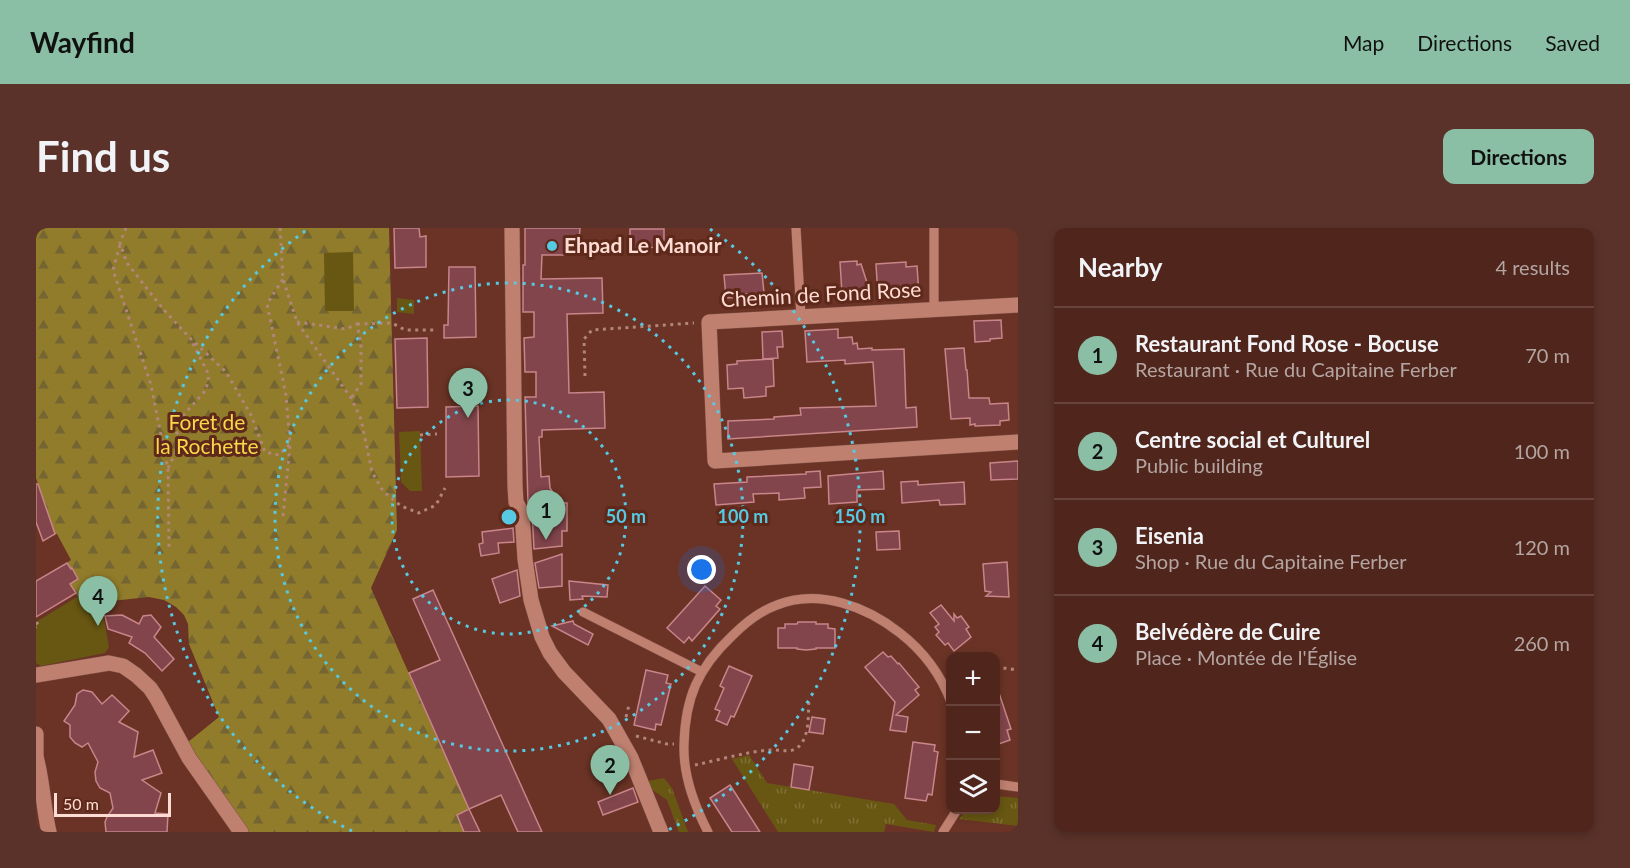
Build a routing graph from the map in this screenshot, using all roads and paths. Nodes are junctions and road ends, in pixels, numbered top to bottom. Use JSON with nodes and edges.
{"nodes":[{"id":1,"x":40,"y":228,"type":"edge"},
{"id":2,"x":126,"y":228,"type":"edge"},
{"id":3,"x":280,"y":228,"type":"edge"},
{"id":4,"x":512,"y":228,"type":"edge"},
{"id":5,"x":796,"y":228,"type":"edge"},
{"id":6,"x":934,"y":228,"type":"edge"},
{"id":7,"x":36,"y":231,"type":"edge"},
{"id":8,"x":120,"y":243,"type":"junction"},
{"id":9,"x":283,"y":279,"type":"junction"},
{"id":10,"x":1018,"y":305,"type":"edge"},
{"id":11,"x":934,"y":310,"type":"junction"},
{"id":12,"x":801,"y":317,"type":"junction"},
{"id":13,"x":297,"y":322,"type":"junction"},
{"id":14,"x":709,"y":322,"type":"junction"},
{"id":15,"x":357,"y":324,"type":"junction"},
{"id":16,"x":436,"y":330,"type":"dead end"},
{"id":17,"x":191,"y":339,"type":"junction"},
{"id":18,"x":585,"y":376,"type":"dead end"},
{"id":19,"x":351,"y":398,"type":"junction"},
{"id":20,"x":437,"y":434,"type":"dead end"},
{"id":21,"x":420,"y":435,"type":"dead end"},
{"id":22,"x":1018,"y":442,"type":"edge"},
{"id":23,"x":290,"y":444,"type":"junction"},
{"id":24,"x":168,"y":470,"type":"junction"},
{"id":25,"x":445,"y":488,"type":"dead end"},
{"id":26,"x":283,"y":516,"type":"dead end"},
{"id":27,"x":170,"y":547,"type":"dead end"},
{"id":28,"x":583,"y":612,"type":"dead end"},
{"id":29,"x":1000,"y":668,"type":"edge"},
{"id":30,"x":1018,"y":670,"type":"edge"},
{"id":31,"x":702,"y":672,"type":"junction"},
{"id":32,"x":36,"y":675,"type":"edge"},
{"id":33,"x":946,"y":692,"type":"edge"},
{"id":34,"x":809,"y":698,"type":"dead end"},
{"id":35,"x":630,"y":705,"type":"dead end"},
{"id":36,"x":624,"y":725,"type":"dead end"},
{"id":37,"x":36,"y":734,"type":"edge"},
{"id":38,"x":631,"y":734,"type":"dead end"},
{"id":39,"x":684,"y":745,"type":"junction"},
{"id":40,"x":36,"y":756,"type":"edge"},
{"id":41,"x":686,"y":767,"type":"junction"},
{"id":42,"x":1000,"y":784,"type":"edge"},
{"id":43,"x":1018,"y":787,"type":"edge"},
{"id":44,"x":954,"y":814,"type":"edge"},
{"id":45,"x":49,"y":832,"type":"edge"},
{"id":46,"x":241,"y":832,"type":"edge"},
{"id":47,"x":661,"y":832,"type":"edge"},
{"id":48,"x":708,"y":832,"type":"edge"},
{"id":49,"x":943,"y":832,"type":"edge"}],
"edges":[{"from":1,"to":7,"type":"path"},
{"from":2,"to":8,"type":"path"},
{"from":3,"to":9,"type":"path"},
{"from":4,"to":47,"type":"street"},
{"from":5,"to":12,"type":"lane"},
{"from":6,"to":11,"type":"lane"},
{"from":8,"to":17,"type":"path"},
{"from":8,"to":24,"type":"path"},
{"from":9,"to":13,"type":"path"},
{"from":9,"to":23,"type":"path"},
{"from":10,"to":11,"type":"street","name":"Chemin de Fond Rose"},
{"from":11,"to":12,"type":"street","name":"Chemin de Fond Rose"},
{"from":12,"to":14,"type":"street","name":"Chemin de Fond Rose"},
{"from":13,"to":15,"type":"path"},
{"from":13,"to":19,"type":"path"},
{"from":14,"to":18,"type":"path"},
{"from":14,"to":22,"type":"street","name":"Chemin de Fond Rose"},
{"from":15,"to":16,"type":"path"},
{"from":15,"to":19,"type":"path"},
{"from":17,"to":23,"type":"path"},
{"from":17,"to":24,"type":"path"},
{"from":19,"to":25,"type":"path"},
{"from":20,"to":21,"type":"path"},
{"from":23,"to":26,"type":"path"},
{"from":24,"to":27,"type":"path"},
{"from":28,"to":31,"type":"lane"},
{"from":29,"to":30,"type":"path"},
{"from":31,"to":33,"type":"lane"},
{"from":31,"to":39,"type":"lane"},
{"from":32,"to":46,"type":"street"},
{"from":34,"to":41,"type":"path"},
{"from":35,"to":36,"type":"path"},
{"from":37,"to":40,"type":"street"},
{"from":38,"to":39,"type":"path"},
{"from":39,"to":41,"type":"lane"},
{"from":40,"to":45,"type":"street"},
{"from":41,"to":48,"type":"lane"},
{"from":42,"to":43,"type":"lane"},
{"from":44,"to":49,"type":"lane"}]}
